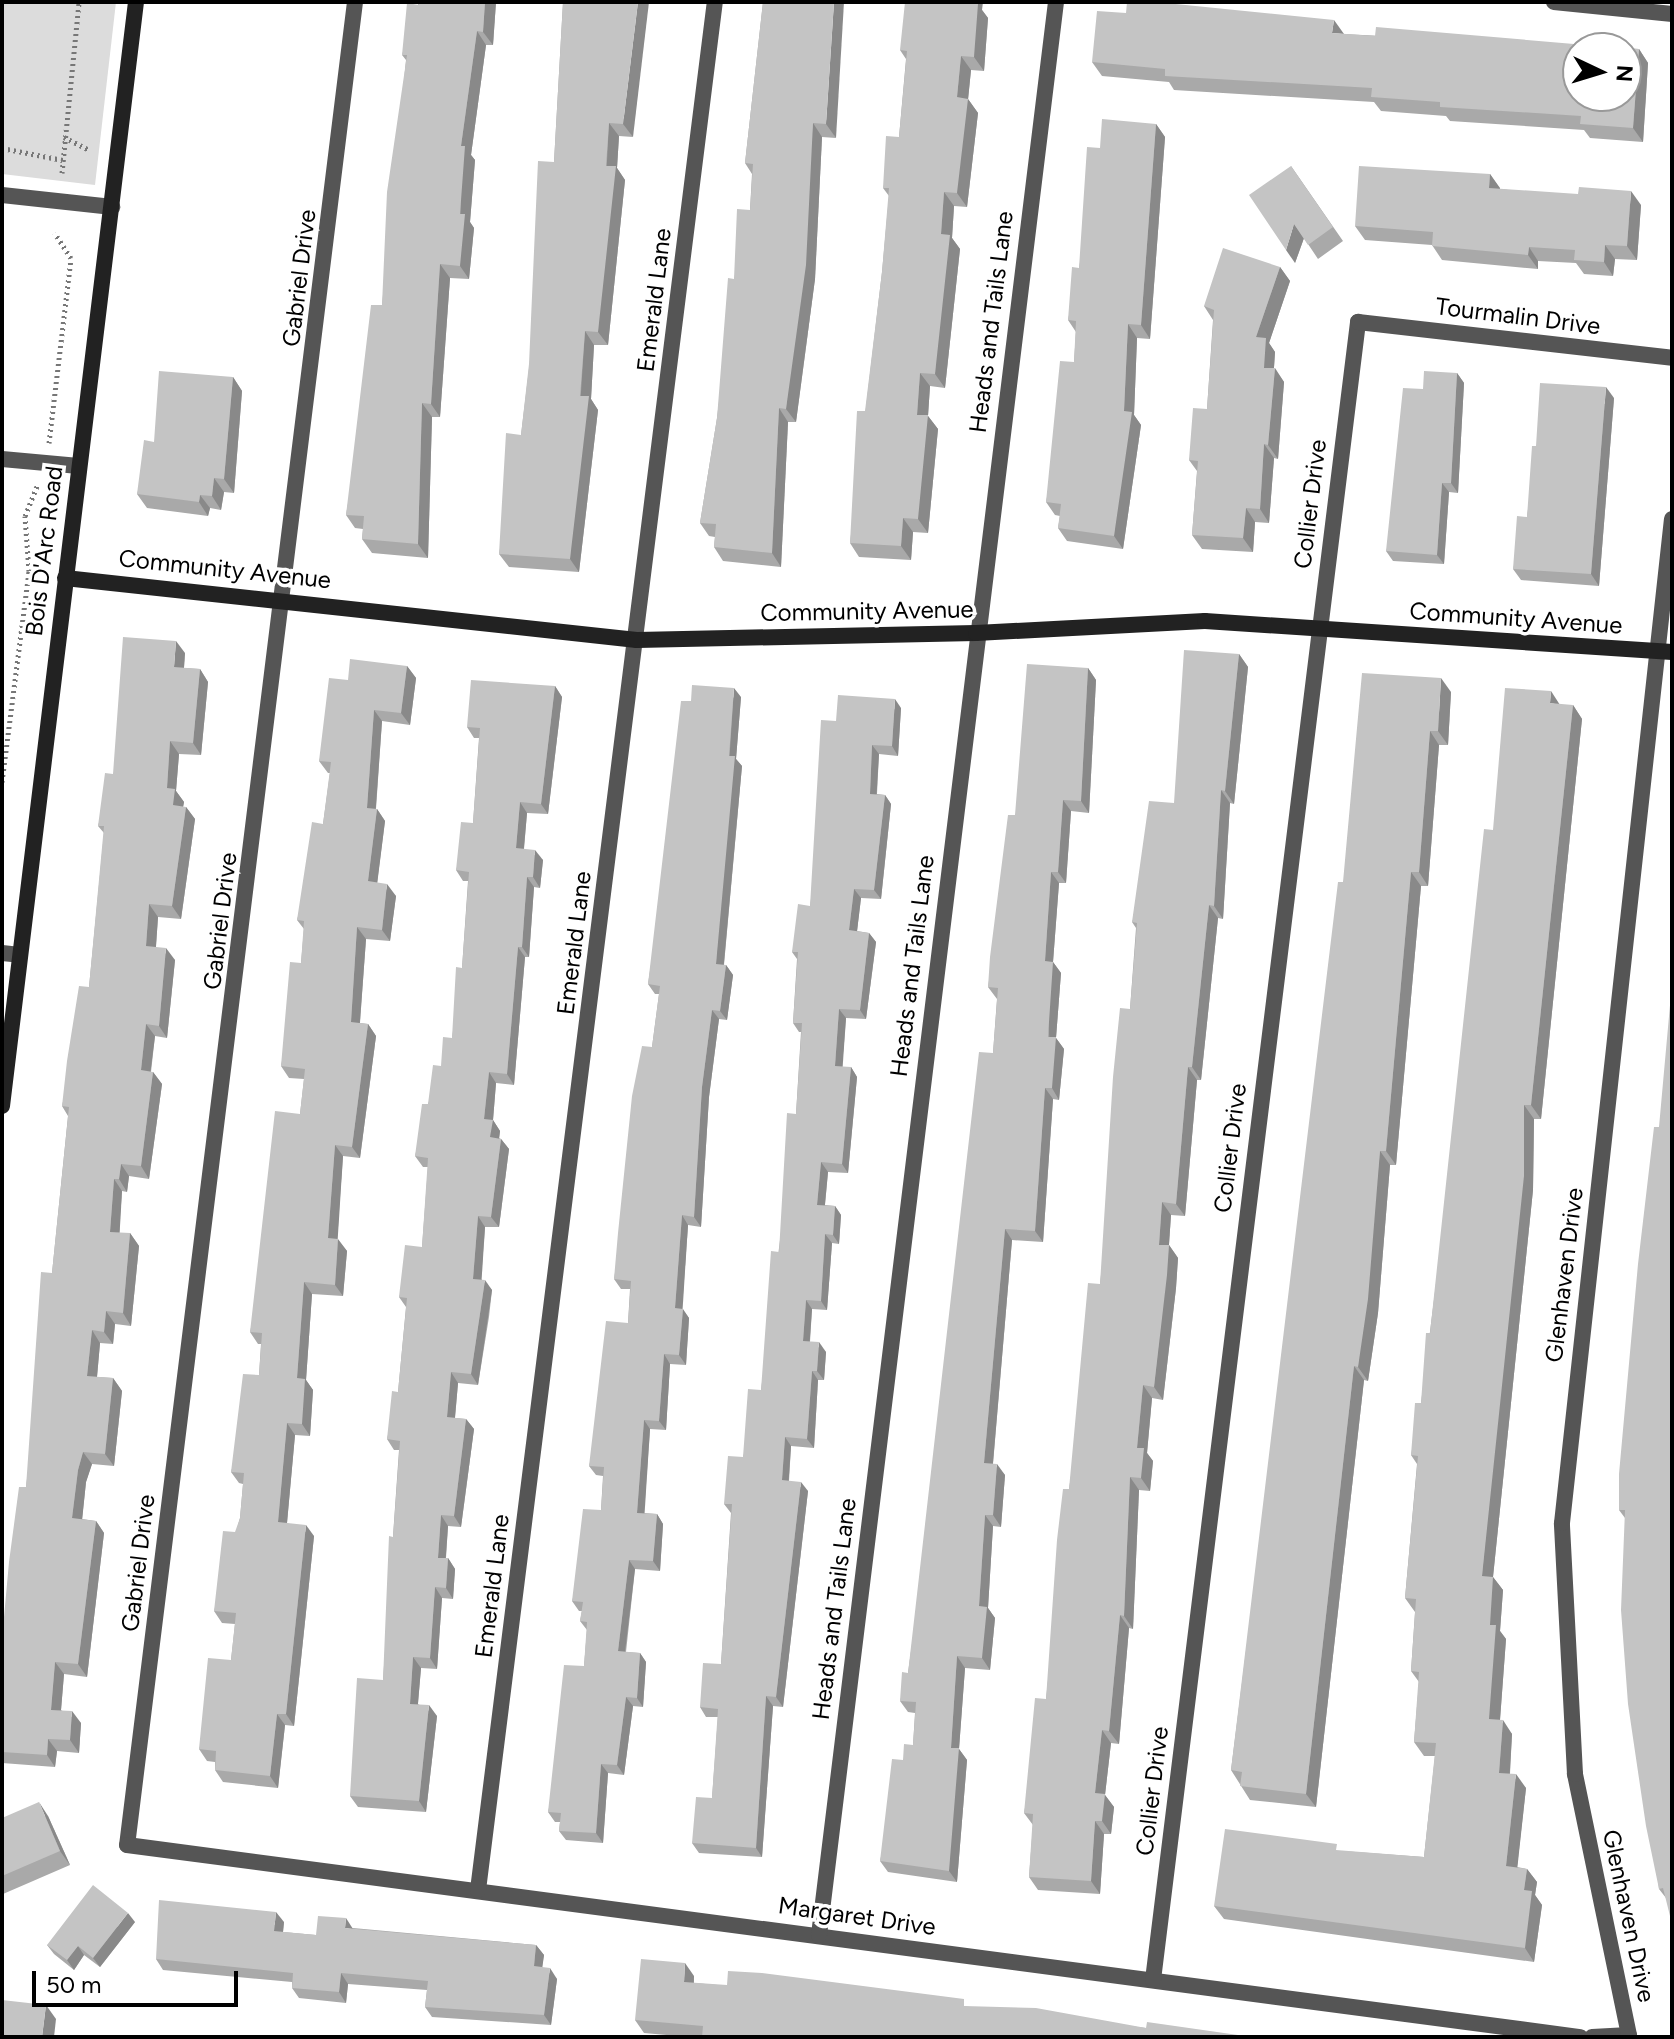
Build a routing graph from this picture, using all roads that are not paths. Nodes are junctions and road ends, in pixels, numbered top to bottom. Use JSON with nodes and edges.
{"nodes":[{"id":1,"x":136,"y":2,"type":"edge"},
{"id":2,"x":355,"y":2,"type":"edge"},
{"id":3,"x":715,"y":2,"type":"edge"},
{"id":4,"x":1056,"y":2,"type":"edge"},
{"id":5,"x":1554,"y":2,"type":"edge"},
{"id":6,"x":1672,"y":14,"type":"edge"},
{"id":7,"x":2,"y":195,"type":"edge"},
{"id":8,"x":112,"y":207,"type":"junction"},
{"id":9,"x":1358,"y":322,"type":"joint"},
{"id":10,"x":1672,"y":358,"type":"edge"},
{"id":11,"x":2,"y":459,"type":"edge"},
{"id":12,"x":79,"y":466,"type":"junction"},
{"id":13,"x":1672,"y":519,"type":"edge"},
{"id":14,"x":65,"y":578,"type":"junction"},
{"id":15,"x":285,"y":598,"type":"junction"},
{"id":16,"x":1318,"y":628,"type":"junction"},
{"id":17,"x":976,"y":633,"type":"junction"},
{"id":18,"x":637,"y":640,"type":"junction"},
{"id":19,"x":1666,"y":652,"type":"edge"},
{"id":20,"x":2,"y":953,"type":"edge"},
{"id":21,"x":20,"y":955,"type":"junction"},
{"id":22,"x":2,"y":1106,"type":"edge"},
{"id":23,"x":127,"y":1845,"type":"joint"},
{"id":24,"x":478,"y":1890,"type":"junction"},
{"id":25,"x":819,"y":1935,"type":"junction"},
{"id":26,"x":1153,"y":1980,"type":"junction"},
{"id":27,"x":1580,"y":2037,"type":"edge"},
{"id":28,"x":1592,"y":2037,"type":"edge"}],
"edges":[{"from":1,"to":8,"type":"street","name":"Bois D'Arc Road"},
{"from":2,"to":15,"type":"street","name":"Gabriel Drive"},
{"from":3,"to":18,"type":"street","name":"Emerald Lane"},
{"from":4,"to":17,"type":"street","name":"Heads and Tails Lane"},
{"from":5,"to":6,"type":"street"},
{"from":7,"to":8,"type":"street"},
{"from":8,"to":12,"type":"street","name":"Bois D'Arc Road"},
{"from":9,"to":10,"type":"street","name":"Tourmalin Drive"},
{"from":9,"to":16,"type":"street","name":"Collier Drive"},
{"from":11,"to":12,"type":"street"},
{"from":12,"to":14,"type":"street","name":"Bois D'Arc Road"},
{"from":13,"to":19,"type":"street","name":"Glenhaven Drive"},
{"from":14,"to":15,"type":"street","name":"Community Avenue"},
{"from":14,"to":21,"type":"street","name":"Bois D'Arc Road"},
{"from":15,"to":18,"type":"street","name":"Community Avenue"},
{"from":15,"to":23,"type":"street","name":"Gabriel Drive"},
{"from":16,"to":17,"type":"street","name":"Community Avenue"},
{"from":16,"to":19,"type":"street","name":"Community Avenue"},
{"from":16,"to":26,"type":"street","name":"Collier Drive"},
{"from":17,"to":18,"type":"street","name":"Community Avenue"},
{"from":17,"to":25,"type":"street","name":"Heads and Tails Lane"},
{"from":18,"to":24,"type":"street","name":"Emerald Lane"},
{"from":19,"to":28,"type":"street","name":"Glenhaven Drive"},
{"from":20,"to":21,"type":"street"},
{"from":21,"to":22,"type":"street","name":"Bois D'Arc Road"},
{"from":23,"to":24,"type":"street","name":"Margaret Drive"},
{"from":24,"to":25,"type":"street","name":"Margaret Drive"},
{"from":25,"to":26,"type":"street","name":"Margaret Drive"},
{"from":26,"to":27,"type":"street","name":"Margaret Drive"}]}
